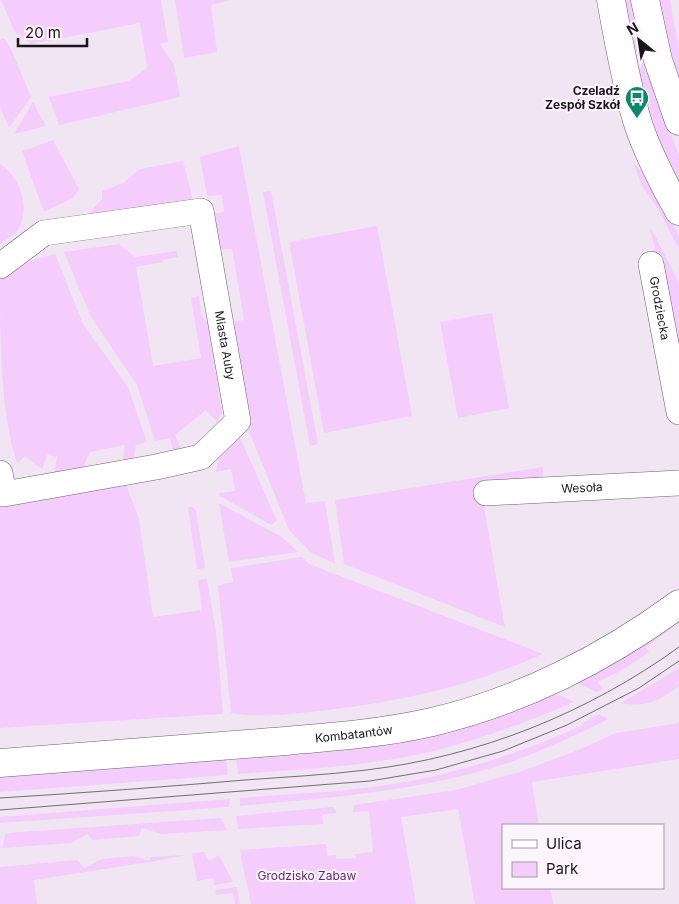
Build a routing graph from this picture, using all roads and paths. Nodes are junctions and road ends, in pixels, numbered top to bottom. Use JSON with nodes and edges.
{"nodes":[{"id":1,"x":611,"y":0,"type":"edge"},
{"id":2,"x":645,"y":0,"type":"edge"},
{"id":3,"x":679,"y":121,"type":"edge"},
{"id":4,"x":679,"y":211,"type":"edge"},
{"id":5,"x":651,"y":264,"type":"dead end"},
{"id":6,"x":0,"y":266,"type":"edge"},
{"id":7,"x":679,"y":412,"type":"edge"},
{"id":8,"x":0,"y":473,"type":"edge"},
{"id":9,"x":679,"y":483,"type":"edge"},
{"id":10,"x":486,"y":493,"type":"dead end"},
{"id":11,"x":679,"y":604,"type":"edge"},
{"id":12,"x":0,"y":763,"type":"edge"}],
"edges":[{"from":1,"to":4,"type":"street"},
{"from":2,"to":3,"type":"street"},
{"from":5,"to":7,"type":"street","name":"Grodziecka"},
{"from":6,"to":8,"type":"street","name":"Miasta Auby"},
{"from":9,"to":10,"type":"street","name":"Wesoła"},
{"from":11,"to":12,"type":"street","name":"Kombatantów"}]}
